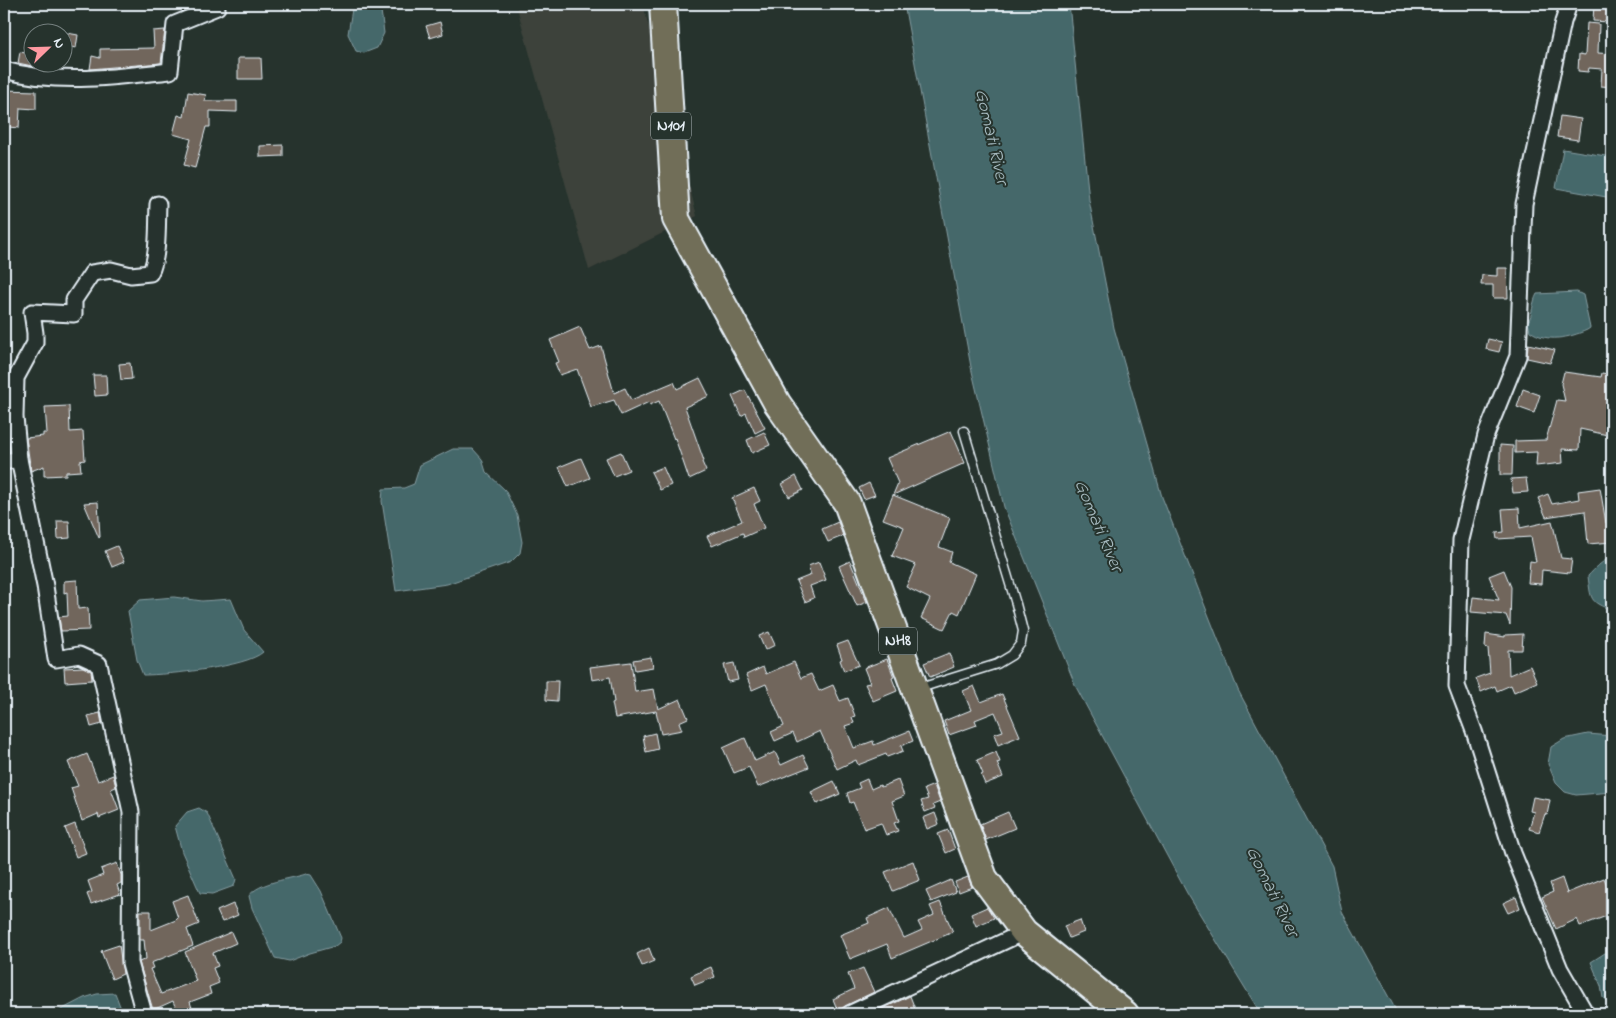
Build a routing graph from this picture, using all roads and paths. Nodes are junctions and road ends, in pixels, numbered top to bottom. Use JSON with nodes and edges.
{"nodes":[{"id":1,"x":217,"y":4,"type":"edge"},
{"id":2,"x":663,"y":4,"type":"edge"},
{"id":3,"x":1569,"y":4,"type":"edge"},
{"id":4,"x":4,"y":70,"type":"edge"},
{"id":5,"x":158,"y":204,"type":"dead end"},
{"id":6,"x":690,"y":245,"type":"joint"},
{"id":7,"x":964,"y":431,"type":"dead end"},
{"id":8,"x":19,"y":458,"type":"junction"},
{"id":9,"x":4,"y":462,"type":"edge"},
{"id":10,"x":915,"y":690,"type":"junction"},
{"id":11,"x":1024,"y":932,"type":"junction"},
{"id":12,"x":144,"y":1014,"type":"edge"},
{"id":13,"x":849,"y":1014,"type":"edge"},
{"id":14,"x":1125,"y":1014,"type":"edge"},
{"id":15,"x":1586,"y":1014,"type":"edge"}],
"edges":[{"from":1,"to":4,"type":"street"},
{"from":2,"to":6,"type":"highway","number":"N101"},
{"from":3,"to":15,"type":"street"},
{"from":5,"to":8,"type":"street"},
{"from":6,"to":10,"type":"highway","number":"NH8"},
{"from":7,"to":10,"type":"lane"},
{"from":8,"to":9,"type":"street"},
{"from":8,"to":12,"type":"street"},
{"from":10,"to":11,"type":"highway","number":"NH8"},
{"from":11,"to":13,"type":"street"},
{"from":11,"to":14,"type":"highway","number":"NH8"}]}
